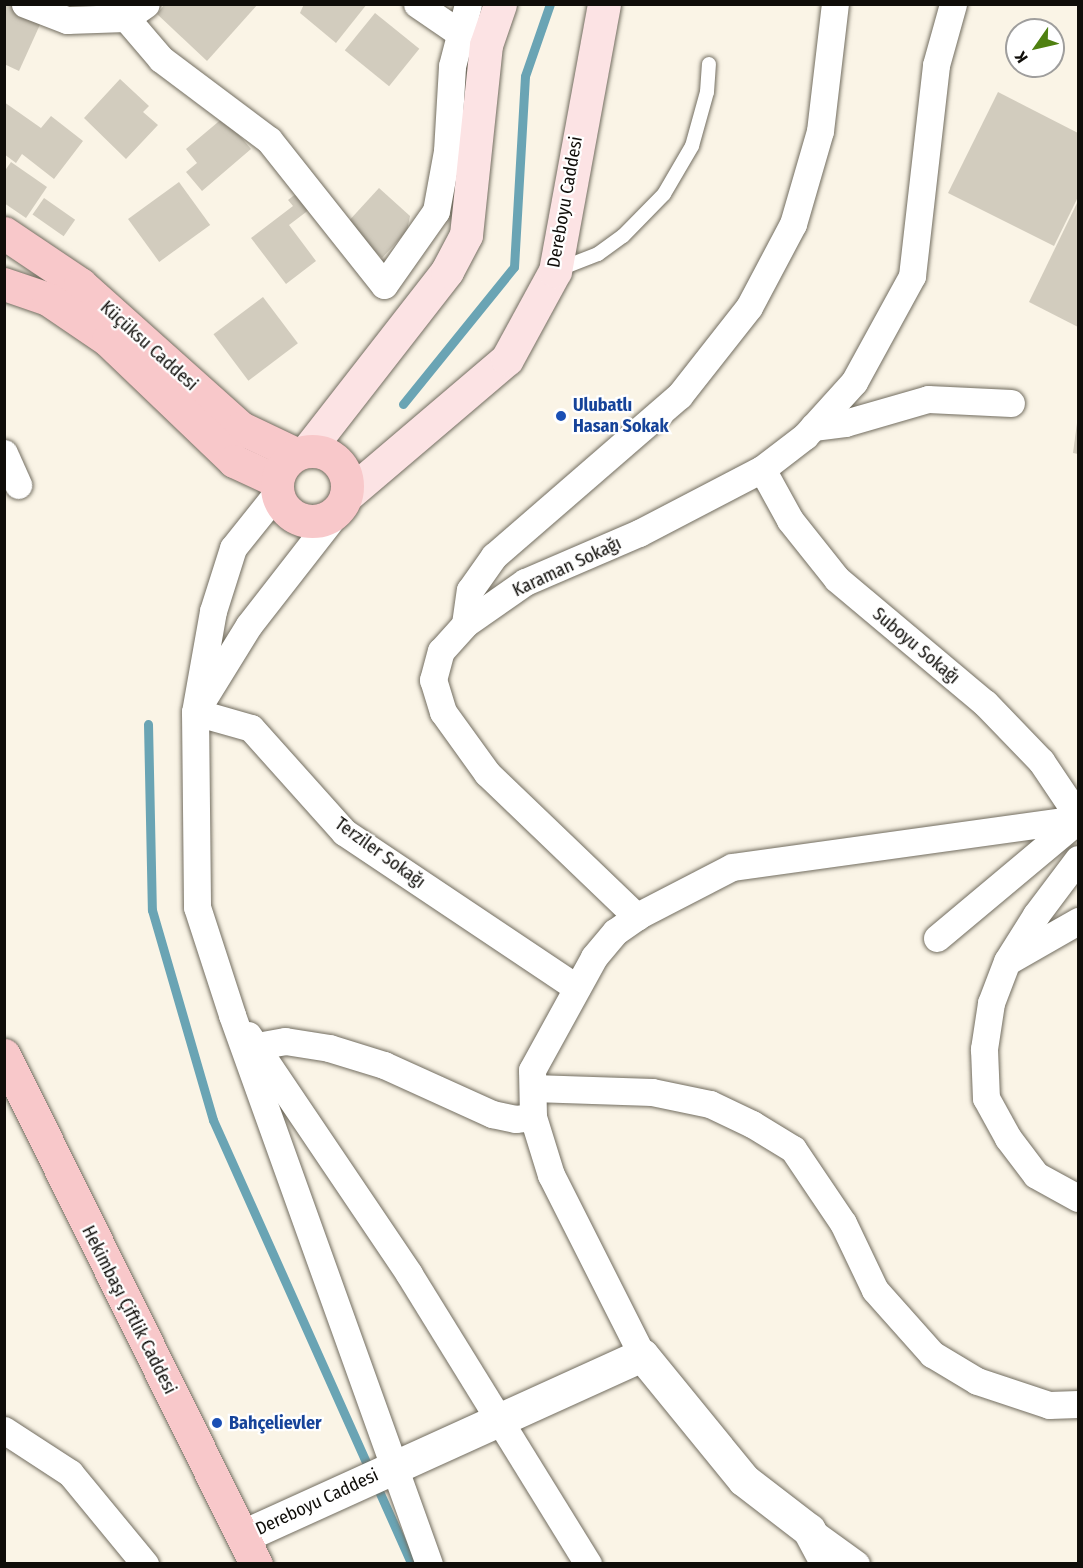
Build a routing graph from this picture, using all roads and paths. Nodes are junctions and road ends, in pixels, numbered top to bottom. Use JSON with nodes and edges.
{"nodes":[{"id":1,"x":24,"y":4,"type":"edge"},
{"id":2,"x":417,"y":4,"type":"edge"},
{"id":3,"x":468,"y":4,"type":"edge"},
{"id":4,"x":500,"y":4,"type":"edge"},
{"id":5,"x":604,"y":4,"type":"edge"},
{"id":6,"x":835,"y":4,"type":"edge"},
{"id":7,"x":953,"y":4,"type":"edge"},
{"id":8,"x":136,"y":11,"type":"edge"},
{"id":9,"x":460,"y":34,"type":"junction"},
{"id":10,"x":709,"y":64,"type":"dead end"},
{"id":11,"x":8,"y":240,"type":"edge"},
{"id":12,"x":555,"y":271,"type":"junction"},
{"id":13,"x":4,"y":284,"type":"edge"},
{"id":14,"x":1011,"y":403,"type":"dead end"},
{"id":15,"x":813,"y":427,"type":"junction"},
{"id":16,"x":302,"y":452,"type":"junction"},
{"id":17,"x":4,"y":453,"type":"edge"},
{"id":18,"x":762,"y":469,"type":"junction"},
{"id":19,"x":18,"y":485,"type":"dead end"},
{"id":20,"x":277,"y":487,"type":"junction"},
{"id":21,"x":344,"y":502,"type":"junction"},
{"id":22,"x":465,"y":624,"type":"junction"},
{"id":23,"x":195,"y":712,"type":"junction"},
{"id":24,"x":1078,"y":818,"type":"edge"},
{"id":25,"x":1078,"y":859,"type":"edge"},
{"id":26,"x":637,"y":916,"type":"junction"},
{"id":27,"x":1078,"y":921,"type":"edge"},
{"id":28,"x":937,"y":938,"type":"dead end"},
{"id":29,"x":1007,"y":961,"type":"junction"},
{"id":30,"x":577,"y":988,"type":"junction"},
{"id":31,"x":232,"y":1015,"type":"junction"},
{"id":32,"x":257,"y":1046,"type":"junction"},
{"id":33,"x":4,"y":1055,"type":"edge"},
{"id":34,"x":533,"y":1088,"type":"junction"},
{"id":35,"x":533,"y":1118,"type":"junction"},
{"id":36,"x":1078,"y":1198,"type":"edge"},
{"id":37,"x":642,"y":1355,"type":"junction"},
{"id":38,"x":1078,"y":1404,"type":"edge"},
{"id":39,"x":499,"y":1418,"type":"junction"},
{"id":40,"x":4,"y":1430,"type":"edge"},
{"id":41,"x":376,"y":1474,"type":"junction"},
{"id":42,"x":809,"y":1530,"type":"junction"},
{"id":43,"x":250,"y":1550,"type":"edge"},
{"id":44,"x":145,"y":1563,"type":"edge"},
{"id":45,"x":429,"y":1563,"type":"edge"},
{"id":46,"x":588,"y":1563,"type":"edge"},
{"id":47,"x":827,"y":1563,"type":"edge"},
{"id":48,"x":856,"y":1563,"type":"edge"}],
"edges":[{"from":1,"to":8,"type":"street"},
{"from":2,"to":9,"type":"street"},
{"from":3,"to":9,"type":"street"},
{"from":4,"to":16,"type":"main road"},
{"from":5,"to":12,"type":"main road","name":"Dereboyu Caddesi"},
{"from":6,"to":22,"type":"street"},
{"from":7,"to":15,"type":"street","name":"Karaman Sokağı"},
{"from":8,"to":9,"type":"street"},
{"from":10,"to":12,"type":"lane"},
{"from":11,"to":16,"type":"main road","name":"Küçüksu Caddesi"},
{"from":12,"to":21,"type":"main road","name":"Dereboyu Caddesi"},
{"from":13,"to":20,"type":"main road","name":"Küçüksu Caddesi"},
{"from":14,"to":15,"type":"street"},
{"from":15,"to":18,"type":"street","name":"Karaman Sokağı"},
{"from":16,"to":20,"type":"main road"},
{"from":16,"to":21,"type":"main road"},
{"from":17,"to":19,"type":"street"},
{"from":18,"to":22,"type":"street","name":"Karaman Sokağı"},
{"from":18,"to":24,"type":"street","name":"Suboyu Sokağı"},
{"from":20,"to":21,"type":"main road"},
{"from":20,"to":23,"type":"street"},
{"from":21,"to":23,"type":"street"},
{"from":22,"to":26,"type":"street","name":"Karaman Sokağı"},
{"from":23,"to":30,"type":"street","name":"Terziler Sokağı"},
{"from":23,"to":31,"type":"street"},
{"from":24,"to":26,"type":"street"},
{"from":24,"to":28,"type":"street"},
{"from":25,"to":29,"type":"street"},
{"from":26,"to":30,"type":"street"},
{"from":27,"to":29,"type":"street"},
{"from":29,"to":36,"type":"street"},
{"from":30,"to":34,"type":"street"},
{"from":31,"to":32,"type":"street"},
{"from":31,"to":41,"type":"street"},
{"from":32,"to":35,"type":"street"},
{"from":32,"to":39,"type":"street"},
{"from":33,"to":43,"type":"main road","name":"Hekimbaşı Çiftlik Caddesi"},
{"from":34,"to":35,"type":"street"},
{"from":34,"to":38,"type":"street"},
{"from":35,"to":37,"type":"street"},
{"from":37,"to":39,"type":"street","name":"Dereboyu Caddesi"},
{"from":37,"to":42,"type":"street"},
{"from":39,"to":41,"type":"street","name":"Dereboyu Caddesi"},
{"from":39,"to":46,"type":"street"},
{"from":40,"to":44,"type":"street"},
{"from":41,"to":43,"type":"street","name":"Dereboyu Caddesi"},
{"from":41,"to":45,"type":"street"},
{"from":42,"to":47,"type":"street"},
{"from":42,"to":48,"type":"street"}]}
